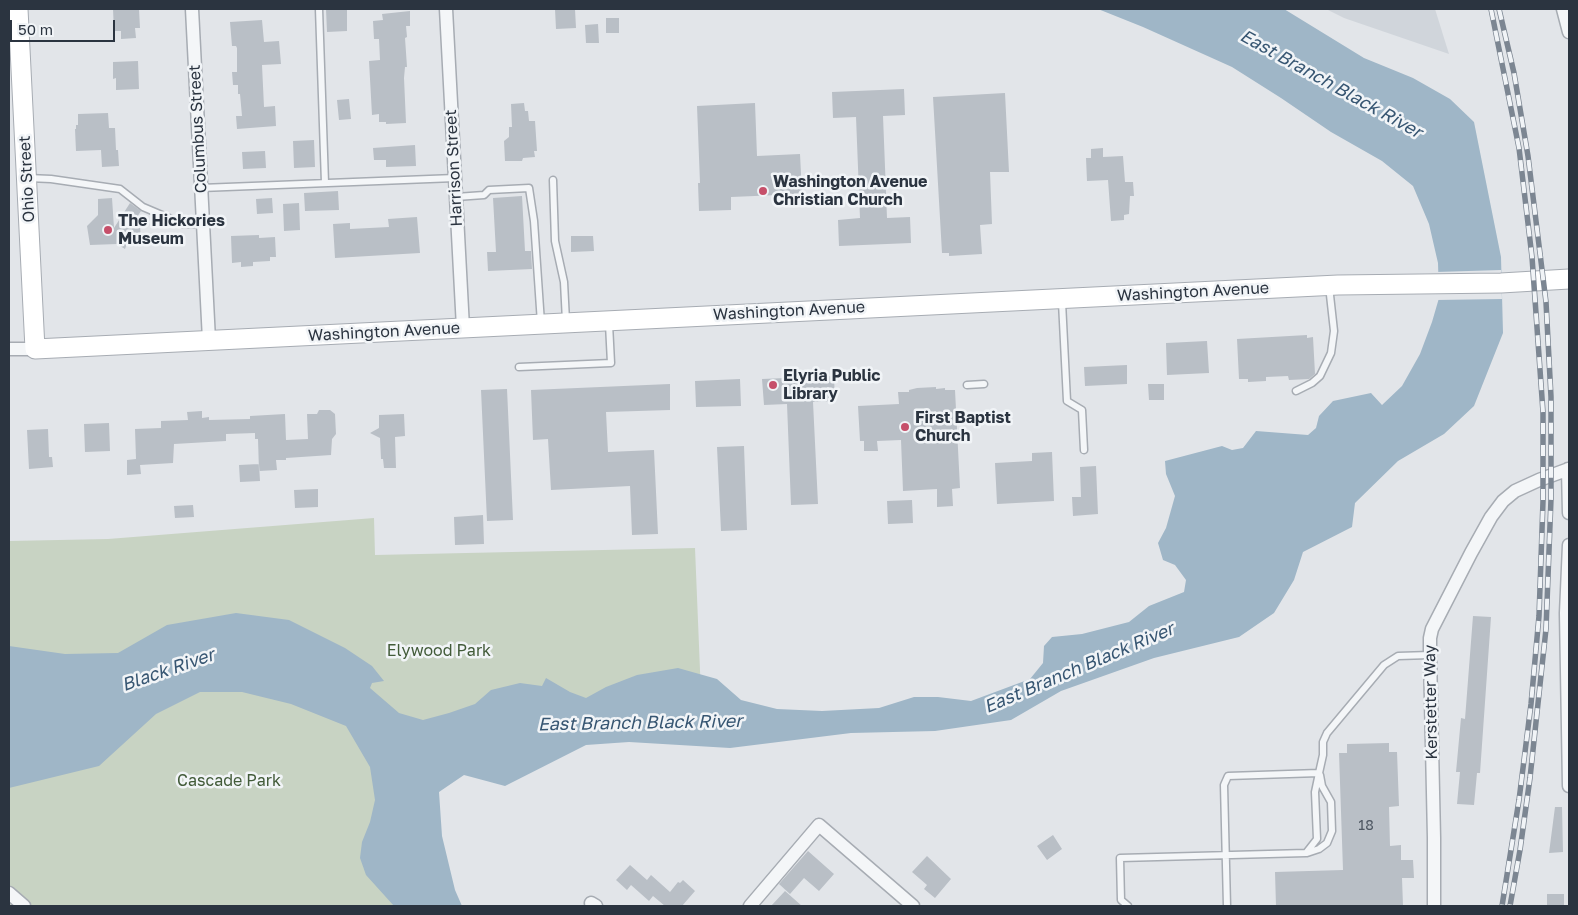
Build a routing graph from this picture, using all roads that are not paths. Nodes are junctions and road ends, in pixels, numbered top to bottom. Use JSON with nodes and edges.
{"nodes":[{"id":1,"x":18,"y":9,"type":"edge"},
{"id":2,"x":192,"y":9,"type":"edge"},
{"id":3,"x":319,"y":9,"type":"edge"},
{"id":4,"x":446,"y":9,"type":"edge"},
{"id":5,"x":1563,"y":9,"type":"edge"},
{"id":6,"x":1569,"y":32,"type":"edge"},
{"id":7,"x":27,"y":178,"type":"junction"},
{"id":8,"x":455,"y":178,"type":"junction"},
{"id":9,"x":553,"y":180,"type":"dead end"},
{"id":10,"x":325,"y":183,"type":"junction"},
{"id":11,"x":201,"y":188,"type":"junction"},
{"id":12,"x":456,"y":198,"type":"junction"},
{"id":13,"x":203,"y":224,"type":"junction"},
{"id":14,"x":1569,"y":279,"type":"edge"},
{"id":15,"x":1328,"y":285,"type":"junction"},
{"id":16,"x":1062,"y":298,"type":"junction"},
{"id":17,"x":608,"y":321,"type":"junction"},
{"id":18,"x":566,"y":323,"type":"junction"},
{"id":19,"x":541,"y":324,"type":"junction"},
{"id":20,"x":463,"y":328,"type":"junction"},
{"id":21,"x":209,"y":340,"type":"junction"},
{"id":22,"x":35,"y":348,"type":"junction"},
{"id":23,"x":9,"y":349,"type":"edge"},
{"id":24,"x":519,"y":368,"type":"dead end"},
{"id":25,"x":984,"y":384,"type":"dead end"},
{"id":26,"x":967,"y":385,"type":"dead end"},
{"id":27,"x":1296,"y":391,"type":"dead end"},
{"id":28,"x":1084,"y":450,"type":"dead end"},
{"id":29,"x":1569,"y":469,"type":"edge"},
{"id":30,"x":1569,"y":512,"type":"edge"},
{"id":31,"x":1569,"y":545,"type":"edge"},
{"id":32,"x":1430,"y":655,"type":"junction"},
{"id":33,"x":1320,"y":773,"type":"junction"},
{"id":34,"x":1569,"y":786,"type":"edge"},
{"id":35,"x":1306,"y":853,"type":"junction"},
{"id":36,"x":1226,"y":854,"type":"junction"},
{"id":37,"x":9,"y":893,"type":"edge"},
{"id":38,"x":24,"y":906,"type":"edge"},
{"id":39,"x":750,"y":906,"type":"edge"},
{"id":40,"x":913,"y":906,"type":"edge"},
{"id":41,"x":1128,"y":906,"type":"edge"},
{"id":42,"x":1227,"y":906,"type":"edge"},
{"id":43,"x":1434,"y":906,"type":"edge"}],
"edges":[{"from":1,"to":7,"type":"street","name":"Ohio Street"},
{"from":2,"to":11,"type":"street","name":"Columbus Street"},
{"from":3,"to":10,"type":"lane"},
{"from":4,"to":8,"type":"street","name":"Harrison Street"},
{"from":5,"to":6,"type":"street"},
{"from":7,"to":13,"type":"lane"},
{"from":7,"to":22,"type":"street","name":"Ohio Street"},
{"from":8,"to":10,"type":"lane"},
{"from":8,"to":12,"type":"street","name":"Harrison Street"},
{"from":9,"to":18,"type":"lane"},
{"from":10,"to":11,"type":"lane"},
{"from":11,"to":13,"type":"street","name":"Columbus Street"},
{"from":12,"to":19,"type":"lane"},
{"from":12,"to":20,"type":"street","name":"Harrison Street"},
{"from":13,"to":21,"type":"street","name":"Columbus Street"},
{"from":14,"to":15,"type":"street","name":"Washington Avenue"},
{"from":15,"to":16,"type":"street","name":"Washington Avenue"},
{"from":15,"to":27,"type":"lane"},
{"from":16,"to":17,"type":"street","name":"Washington Avenue"},
{"from":16,"to":28,"type":"lane"},
{"from":17,"to":18,"type":"street","name":"Washington Avenue"},
{"from":17,"to":24,"type":"lane"},
{"from":18,"to":19,"type":"street","name":"Washington Avenue"},
{"from":19,"to":20,"type":"street","name":"Washington Avenue"},
{"from":20,"to":21,"type":"street","name":"Washington Avenue"},
{"from":21,"to":22,"type":"street","name":"Washington Avenue"},
{"from":22,"to":23,"type":"street","name":"Washington Avenue"},
{"from":25,"to":26,"type":"lane"},
{"from":29,"to":30,"type":"street"},
{"from":29,"to":32,"type":"street","name":"Kerstetter Way"},
{"from":31,"to":34,"type":"street"},
{"from":32,"to":33,"type":"lane"},
{"from":32,"to":43,"type":"street","name":"Kerstetter Way"},
{"from":33,"to":35,"type":"lane"},
{"from":33,"to":35,"type":"lane"},
{"from":33,"to":36,"type":"lane"},
{"from":35,"to":36,"type":"lane"},
{"from":36,"to":41,"type":"lane"},
{"from":36,"to":42,"type":"lane"},
{"from":37,"to":38,"type":"street"},
{"from":39,"to":40,"type":"street"}]}
